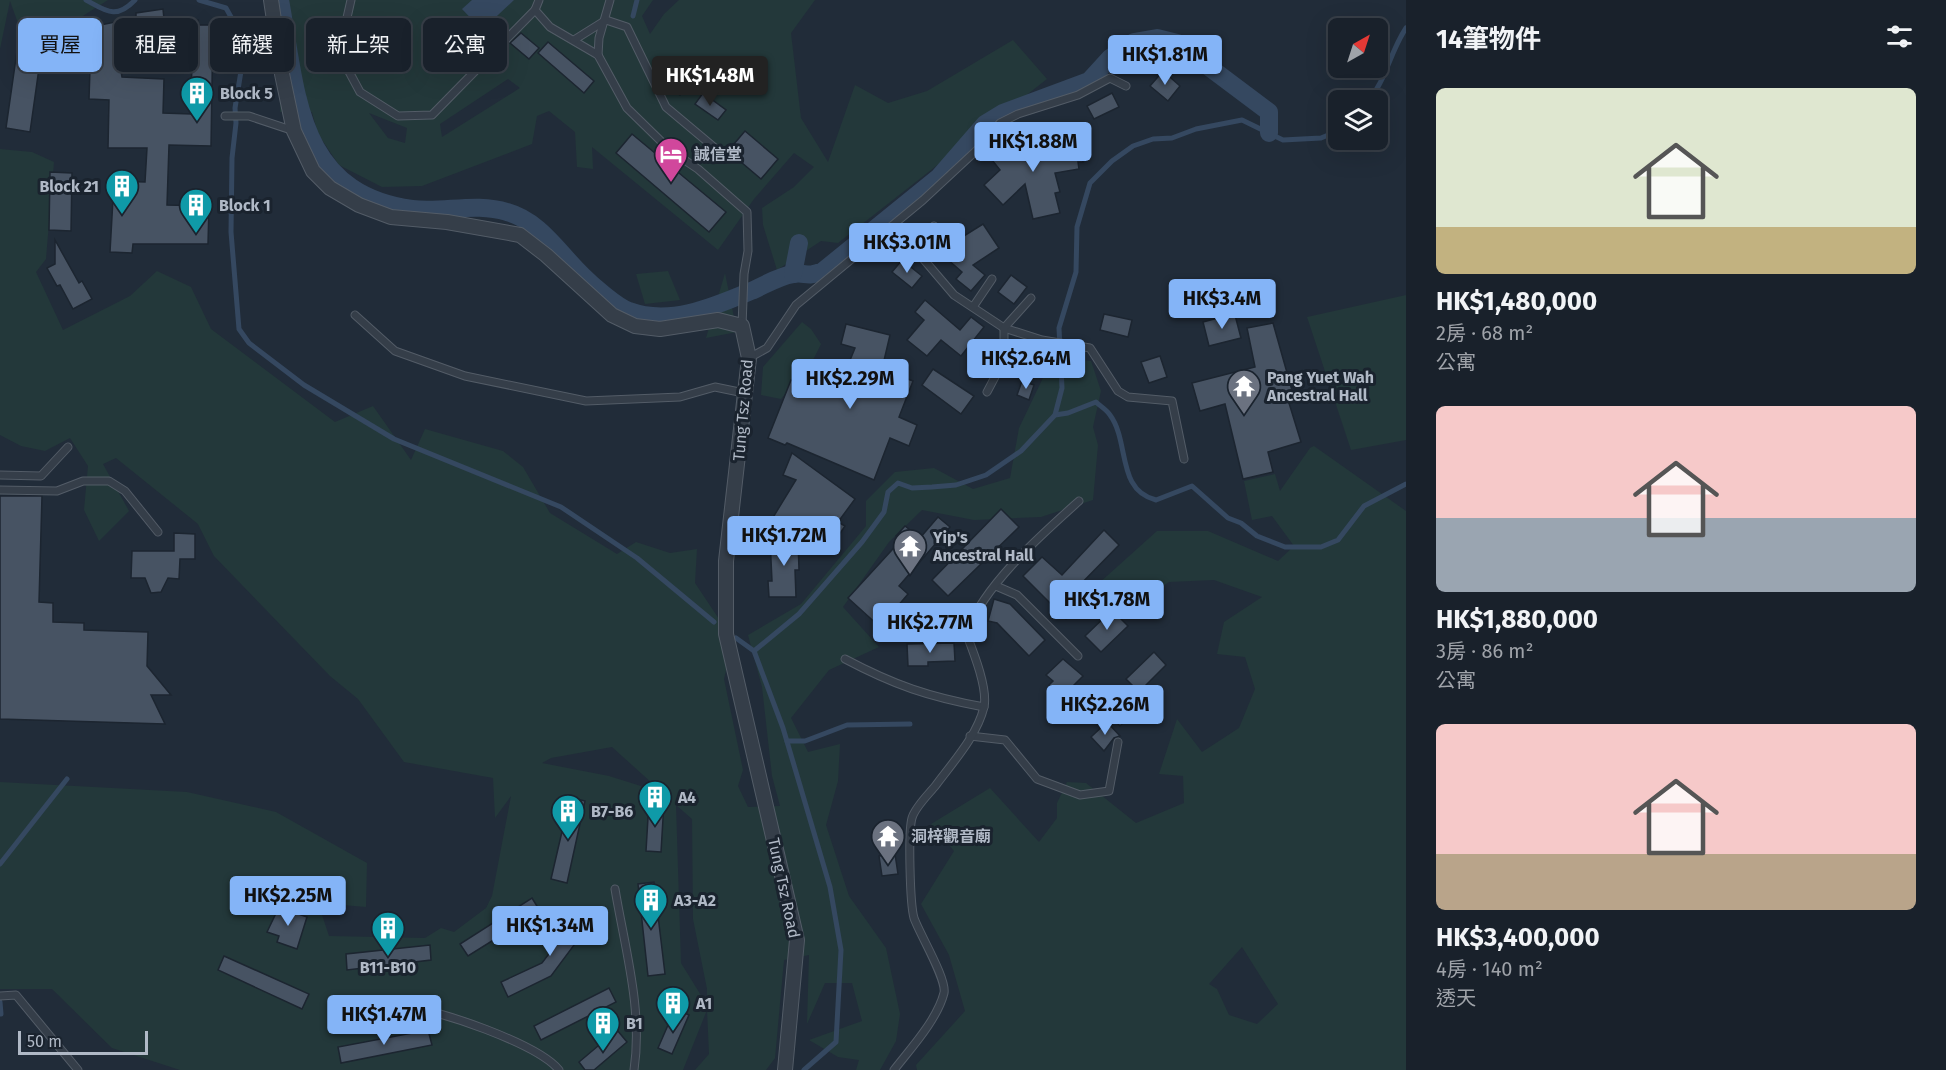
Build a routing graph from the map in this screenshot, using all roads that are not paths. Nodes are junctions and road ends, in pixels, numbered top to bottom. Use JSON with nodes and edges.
{"nodes":[{"id":1,"x":271,"y":0,"type":"edge"},
{"id":2,"x":351,"y":0,"type":"edge"},
{"id":3,"x":539,"y":0,"type":"edge"},
{"id":4,"x":610,"y":0,"type":"edge"},
{"id":5,"x":535,"y":10,"type":"junction"},
{"id":6,"x":606,"y":20,"type":"junction"},
{"id":7,"x":574,"y":40,"type":"junction"},
{"id":8,"x":598,"y":55,"type":"junction"},
{"id":9,"x":1126,"y":86,"type":"dead end"},
{"id":10,"x":226,"y":116,"type":"dead end"},
{"id":11,"x":294,"y":131,"type":"junction"},
{"id":12,"x":722,"y":154,"type":"dead end"},
{"id":13,"x":934,"y":226,"type":"dead end"},
{"id":14,"x":882,"y":234,"type":"junction"},
{"id":15,"x":912,"y":245,"type":"junction"},
{"id":16,"x":992,"y":279,"type":"dead end"},
{"id":17,"x":1030,"y":298,"type":"dead end"},
{"id":18,"x":973,"y":307,"type":"junction"},
{"id":19,"x":355,"y":315,"type":"dead end"},
{"id":20,"x":742,"y":320,"type":"junction"},
{"id":21,"x":1004,"y":328,"type":"junction"},
{"id":22,"x":749,"y":358,"type":"junction"},
{"id":23,"x":987,"y":392,"type":"dead end"},
{"id":24,"x":744,"y":393,"type":"junction"},
{"id":25,"x":68,"y":447,"type":"dead end"},
{"id":26,"x":1184,"y":459,"type":"dead end"},
{"id":27,"x":0,"y":475,"type":"edge"},
{"id":28,"x":0,"y":490,"type":"edge"},
{"id":29,"x":1079,"y":501,"type":"dead end"},
{"id":30,"x":158,"y":532,"type":"dead end"},
{"id":31,"x":996,"y":586,"type":"junction"},
{"id":32,"x":1078,"y":656,"type":"dead end"},
{"id":33,"x":845,"y":659,"type":"dead end"},
{"id":34,"x":984,"y":707,"type":"junction"},
{"id":35,"x":970,"y":736,"type":"junction"},
{"id":36,"x":1118,"y":742,"type":"dead end"},
{"id":37,"x":615,"y":889,"type":"dead end"},
{"id":38,"x":0,"y":996,"type":"edge"},
{"id":39,"x":339,"y":1005,"type":"dead end"},
{"id":40,"x":78,"y":1070,"type":"edge"},
{"id":41,"x":559,"y":1070,"type":"edge"},
{"id":42,"x":634,"y":1070,"type":"edge"},
{"id":43,"x":785,"y":1070,"type":"edge"},
{"id":44,"x":894,"y":1070,"type":"edge"}],
"edges":[{"from":1,"to":11,"type":"street"},
{"from":2,"to":5,"type":"lane"},
{"from":3,"to":5,"type":"lane"},
{"from":4,"to":6,"type":"lane"},
{"from":5,"to":7,"type":"lane"},
{"from":6,"to":7,"type":"lane"},
{"from":6,"to":8,"type":"lane"},
{"from":6,"to":12,"type":"lane"},
{"from":7,"to":8,"type":"lane"},
{"from":8,"to":20,"type":"lane"},
{"from":9,"to":14,"type":"lane"},
{"from":10,"to":11,"type":"lane"},
{"from":11,"to":20,"type":"street"},
{"from":13,"to":15,"type":"lane"},
{"from":14,"to":15,"type":"lane"},
{"from":14,"to":22,"type":"lane"},
{"from":15,"to":18,"type":"lane"},
{"from":16,"to":18,"type":"lane"},
{"from":17,"to":21,"type":"lane"},
{"from":18,"to":21,"type":"lane"},
{"from":19,"to":24,"type":"lane"},
{"from":20,"to":22,"type":"street","name":"Tung Tsz Road"},
{"from":21,"to":23,"type":"lane"},
{"from":21,"to":26,"type":"lane"},
{"from":22,"to":24,"type":"street","name":"Tung Tsz Road"},
{"from":24,"to":43,"type":"street","name":"Tung Tsz Road"},
{"from":25,"to":27,"type":"lane"},
{"from":28,"to":30,"type":"lane"},
{"from":29,"to":31,"type":"lane"},
{"from":31,"to":32,"type":"lane"},
{"from":31,"to":34,"type":"lane"},
{"from":33,"to":34,"type":"lane"},
{"from":34,"to":35,"type":"lane"},
{"from":35,"to":36,"type":"lane"},
{"from":35,"to":44,"type":"lane"},
{"from":37,"to":42,"type":"lane"},
{"from":38,"to":40,"type":"lane"},
{"from":39,"to":41,"type":"lane"}]}
